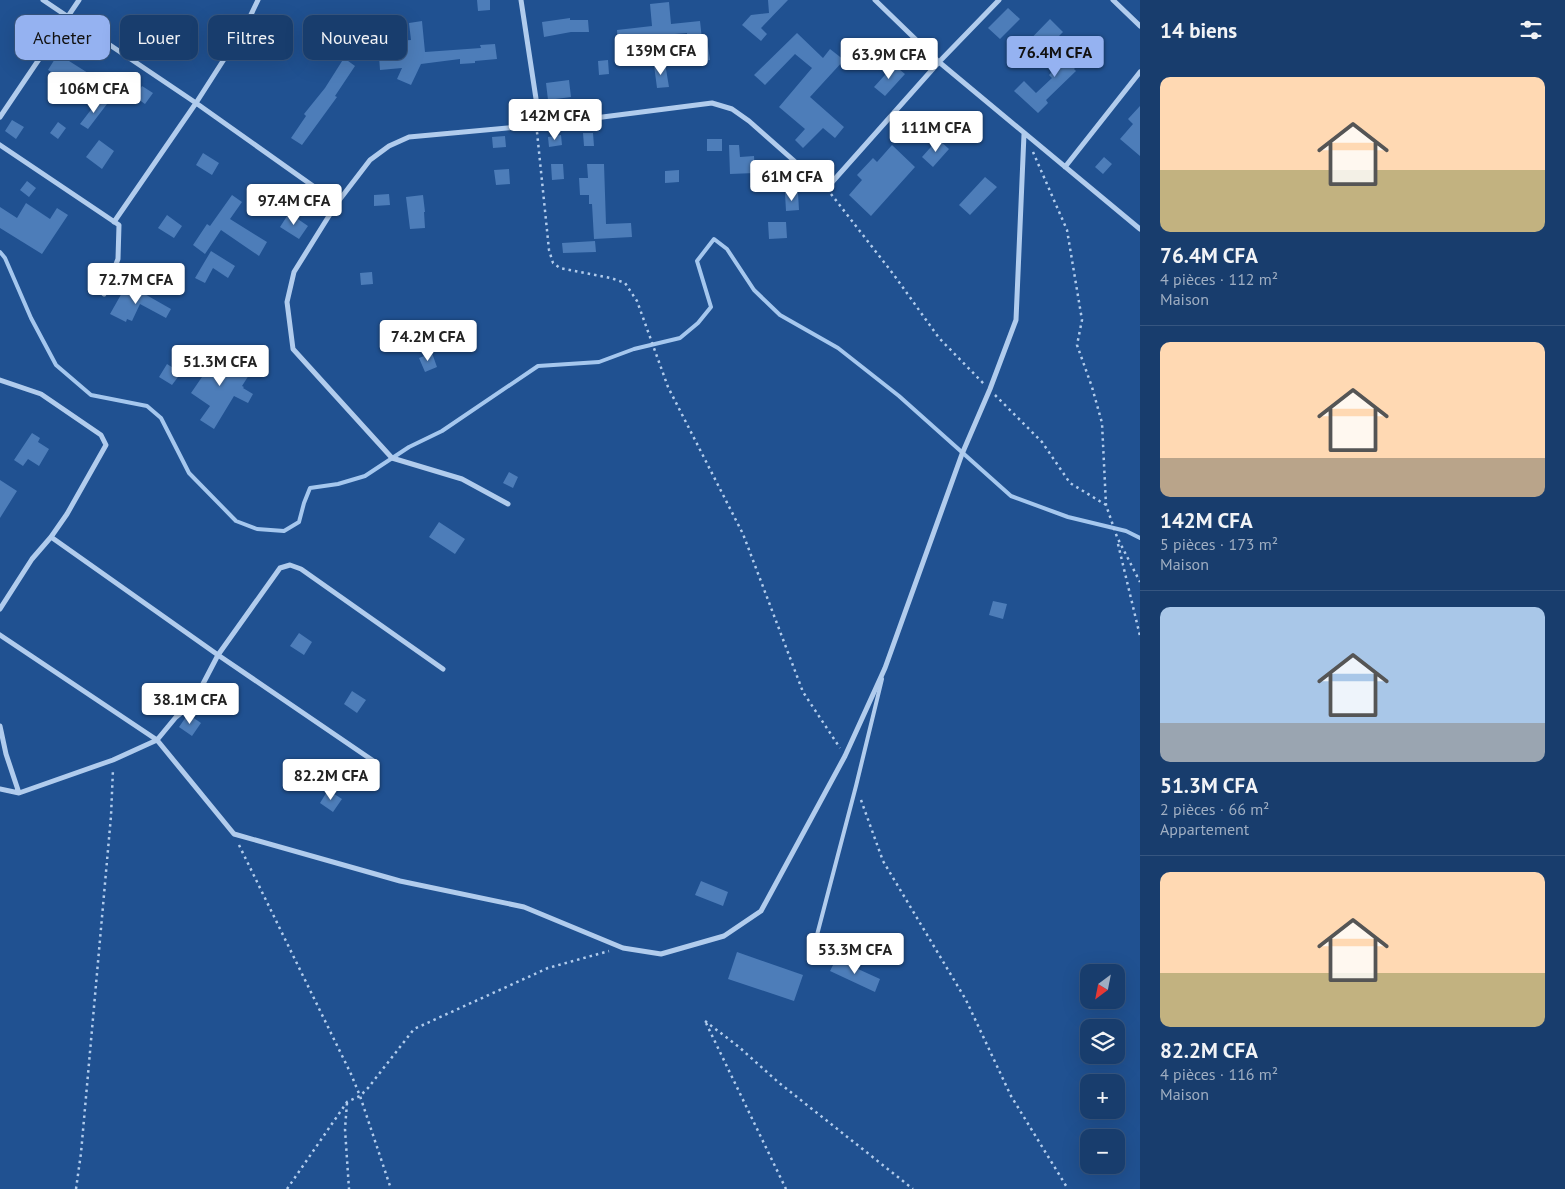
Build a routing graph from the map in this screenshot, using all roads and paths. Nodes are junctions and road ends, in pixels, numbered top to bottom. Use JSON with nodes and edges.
{"nodes":[{"id":1,"x":43,"y":0,"type":"edge"},
{"id":2,"x":79,"y":0,"type":"edge"},
{"id":3,"x":258,"y":0,"type":"edge"},
{"id":4,"x":521,"y":0,"type":"edge"},
{"id":5,"x":875,"y":0,"type":"edge"},
{"id":6,"x":1000,"y":0,"type":"edge"},
{"id":7,"x":1113,"y":0,"type":"edge"},
{"id":8,"x":66,"y":15,"type":"edge"},
{"id":9,"x":69,"y":15,"type":"edge"},
{"id":10,"x":1140,"y":26,"type":"edge"},
{"id":11,"x":110,"y":44,"type":"edge"},
{"id":12,"x":38,"y":60,"type":"edge"},
{"id":13,"x":939,"y":62,"type":"junction"},
{"id":14,"x":1140,"y":72,"type":"edge"},
{"id":15,"x":196,"y":102,"type":"junction"},
{"id":16,"x":0,"y":117,"type":"edge"},
{"id":17,"x":538,"y":126,"type":"junction"},
{"id":18,"x":1024,"y":134,"type":"junction"},
{"id":19,"x":0,"y":145,"type":"edge"},
{"id":20,"x":1032,"y":151,"type":"dead end"},
{"id":21,"x":1065,"y":166,"type":"junction"},
{"id":22,"x":826,"y":189,"type":"junction"},
{"id":23,"x":337,"y":203,"type":"junction"},
{"id":24,"x":114,"y":222,"type":"junction"},
{"id":25,"x":1140,"y":230,"type":"edge"},
{"id":26,"x":104,"y":294,"type":"dead end"},
{"id":27,"x":0,"y":380,"type":"edge"},
{"id":28,"x":990,"y":389,"type":"junction"},
{"id":29,"x":508,"y":504,"type":"dead end"},
{"id":30,"x":1106,"y":505,"type":"junction"},
{"id":31,"x":50,"y":537,"type":"junction"},
{"id":32,"x":1117,"y":537,"type":"junction"},
{"id":33,"x":1140,"y":582,"type":"edge"},
{"id":34,"x":0,"y":609,"type":"edge"},
{"id":35,"x":0,"y":635,"type":"edge"},
{"id":36,"x":1140,"y":636,"type":"edge"},
{"id":37,"x":218,"y":656,"type":"junction"},
{"id":38,"x":885,"y":668,"type":"junction"},
{"id":39,"x":443,"y":669,"type":"dead end"},
{"id":40,"x":0,"y":726,"type":"edge"},
{"id":41,"x":157,"y":740,"type":"junction"},
{"id":42,"x":845,"y":756,"type":"junction"},
{"id":43,"x":113,"y":760,"type":"junction"},
{"id":44,"x":375,"y":762,"type":"dead end"},
{"id":45,"x":856,"y":786,"type":"junction"},
{"id":46,"x":0,"y":789,"type":"edge"},
{"id":47,"x":19,"y":793,"type":"junction"},
{"id":48,"x":234,"y":834,"type":"junction"},
{"id":49,"x":623,"y":948,"type":"junction"},
{"id":50,"x":812,"y":954,"type":"dead end"},
{"id":51,"x":360,"y":1096,"type":"junction"},
{"id":52,"x":347,"y":1102,"type":"junction"},
{"id":53,"x":76,"y":1189,"type":"edge"},
{"id":54,"x":287,"y":1189,"type":"edge"},
{"id":55,"x":349,"y":1189,"type":"edge"},
{"id":56,"x":391,"y":1189,"type":"edge"},
{"id":57,"x":786,"y":1189,"type":"edge"},
{"id":58,"x":913,"y":1189,"type":"edge"},
{"id":59,"x":1068,"y":1189,"type":"edge"}],
"edges":[{"from":1,"to":8,"type":"street"},
{"from":2,"to":9,"type":"street"},
{"from":3,"to":15,"type":"street"},
{"from":4,"to":17,"type":"street"},
{"from":5,"to":13,"type":"street"},
{"from":6,"to":13,"type":"street"},
{"from":7,"to":10,"type":"street"},
{"from":11,"to":15,"type":"street"},
{"from":12,"to":16,"type":"street"},
{"from":13,"to":18,"type":"street"},
{"from":13,"to":22,"type":"street"},
{"from":14,"to":21,"type":"street"},
{"from":15,"to":23,"type":"street"},
{"from":15,"to":24,"type":"street"},
{"from":17,"to":22,"type":"street"},
{"from":17,"to":23,"type":"street"},
{"from":17,"to":42,"type":"path"},
{"from":18,"to":21,"type":"street"},
{"from":18,"to":28,"type":"street"},
{"from":19,"to":24,"type":"street"},
{"from":20,"to":30,"type":"path"},
{"from":21,"to":25,"type":"street"},
{"from":22,"to":28,"type":"path"},
{"from":23,"to":29,"type":"street"},
{"from":24,"to":26,"type":"street"},
{"from":27,"to":31,"type":"street"},
{"from":28,"to":30,"type":"path"},
{"from":28,"to":38,"type":"street"},
{"from":30,"to":32,"type":"path"},
{"from":31,"to":34,"type":"street"},
{"from":31,"to":37,"type":"street"},
{"from":32,"to":33,"type":"path"},
{"from":32,"to":36,"type":"path"},
{"from":35,"to":41,"type":"street"},
{"from":37,"to":39,"type":"street"},
{"from":37,"to":41,"type":"street"},
{"from":37,"to":44,"type":"street"},
{"from":38,"to":42,"type":"street"},
{"from":38,"to":45,"type":"lane"},
{"from":40,"to":47,"type":"street"},
{"from":41,"to":43,"type":"street"},
{"from":41,"to":48,"type":"street"},
{"from":42,"to":49,"type":"street"},
{"from":43,"to":47,"type":"street"},
{"from":43,"to":53,"type":"path"},
{"from":45,"to":50,"type":"lane"},
{"from":45,"to":59,"type":"path"},
{"from":46,"to":47,"type":"street"},
{"from":48,"to":49,"type":"street"},
{"from":48,"to":51,"type":"path"},
{"from":49,"to":51,"type":"path"},
{"from":51,"to":52,"type":"path"},
{"from":51,"to":56,"type":"path"},
{"from":52,"to":54,"type":"path"},
{"from":52,"to":55,"type":"path"},
{"from":57,"to":58,"type":"path"}]}
